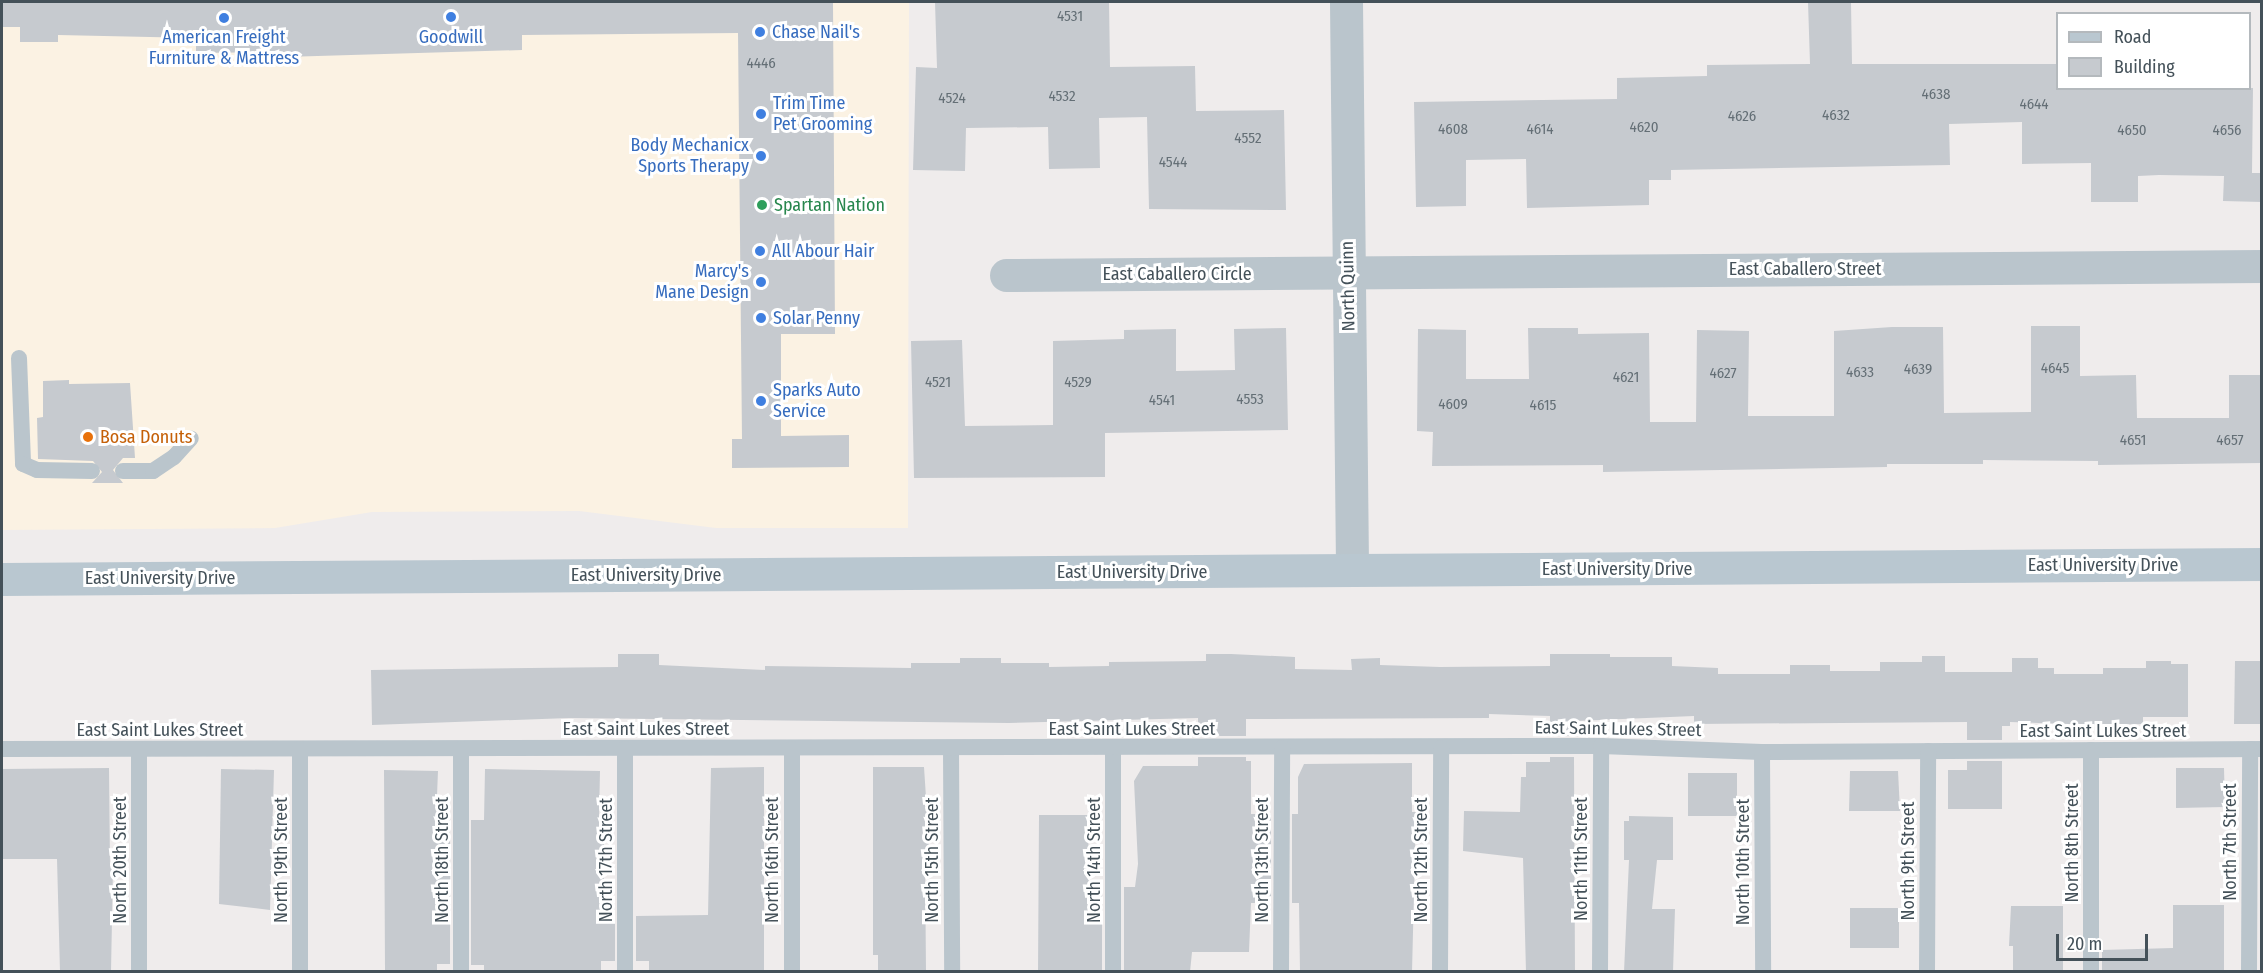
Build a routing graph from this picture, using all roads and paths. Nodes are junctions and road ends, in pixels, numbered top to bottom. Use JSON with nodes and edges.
{"nodes":[{"id":1,"x":1346,"y":2,"type":"edge"},
{"id":2,"x":2262,"y":266,"type":"edge"},
{"id":3,"x":1348,"y":273,"type":"junction"},
{"id":4,"x":1006,"y":275,"type":"dead end"},
{"id":5,"x":19,"y":358,"type":"dead end"},
{"id":6,"x":191,"y":438,"type":"dead end"},
{"id":7,"x":92,"y":471,"type":"dead end"},
{"id":8,"x":123,"y":471,"type":"dead end"},
{"id":9,"x":2262,"y":564,"type":"edge"},
{"id":10,"x":1352,"y":570,"type":"junction"},
{"id":11,"x":2,"y":579,"type":"edge"},
{"id":12,"x":1601,"y":746,"type":"junction"},
{"id":13,"x":951,"y":748,"type":"junction"},
{"id":14,"x":1113,"y":748,"type":"junction"},
{"id":15,"x":1282,"y":748,"type":"junction"},
{"id":16,"x":1441,"y":748,"type":"junction"},
{"id":17,"x":2,"y":749,"type":"edge"},
{"id":18,"x":139,"y":749,"type":"junction"},
{"id":19,"x":300,"y":749,"type":"junction"},
{"id":20,"x":461,"y":749,"type":"junction"},
{"id":21,"x":625,"y":749,"type":"junction"},
{"id":22,"x":792,"y":749,"type":"junction"},
{"id":23,"x":2256,"y":749,"type":"edge"},
{"id":24,"x":2091,"y":750,"type":"junction"},
{"id":25,"x":1928,"y":751,"type":"junction"},
{"id":26,"x":1762,"y":752,"type":"junction"},
{"id":27,"x":139,"y":972,"type":"edge"},
{"id":28,"x":300,"y":972,"type":"edge"},
{"id":29,"x":461,"y":972,"type":"edge"},
{"id":30,"x":625,"y":972,"type":"edge"},
{"id":31,"x":792,"y":972,"type":"edge"},
{"id":32,"x":952,"y":972,"type":"edge"},
{"id":33,"x":1113,"y":972,"type":"edge"},
{"id":34,"x":1281,"y":972,"type":"edge"},
{"id":35,"x":1440,"y":972,"type":"edge"},
{"id":36,"x":1600,"y":972,"type":"edge"},
{"id":37,"x":1763,"y":972,"type":"edge"},
{"id":38,"x":1927,"y":972,"type":"edge"},
{"id":39,"x":2091,"y":972,"type":"edge"},
{"id":40,"x":2249,"y":972,"type":"edge"}],
"edges":[{"from":1,"to":3,"type":"street","name":"North Quinn"},
{"from":2,"to":3,"type":"street","name":"East Caballero Street"},
{"from":3,"to":4,"type":"street","name":"East Caballero Circle"},
{"from":3,"to":10,"type":"street","name":"North Quinn"},
{"from":5,"to":7,"type":"lane"},
{"from":6,"to":8,"type":"lane"},
{"from":9,"to":10,"type":"main road","name":"East University Drive"},
{"from":10,"to":11,"type":"main road","name":"East University Drive"},
{"from":12,"to":16,"type":"lane","name":"East Saint Lukes Street"},
{"from":12,"to":26,"type":"lane","name":"East Saint Lukes Street"},
{"from":12,"to":36,"type":"lane","name":"North 11th Street"},
{"from":13,"to":14,"type":"lane","name":"East Saint Lukes Street"},
{"from":13,"to":22,"type":"lane","name":"East Saint Lukes Street"},
{"from":13,"to":32,"type":"lane","name":"North 15th Street"},
{"from":14,"to":15,"type":"lane","name":"East Saint Lukes Street"},
{"from":14,"to":33,"type":"lane","name":"North 14th Street"},
{"from":15,"to":16,"type":"lane","name":"East Saint Lukes Street"},
{"from":15,"to":34,"type":"lane","name":"North 13th Street"},
{"from":16,"to":35,"type":"lane","name":"North 12th Street"},
{"from":17,"to":18,"type":"lane","name":"East Saint Lukes Street"},
{"from":18,"to":19,"type":"lane","name":"East Saint Lukes Street"},
{"from":18,"to":27,"type":"lane","name":"North 20th Street"},
{"from":19,"to":20,"type":"lane","name":"East Saint Lukes Street"},
{"from":19,"to":28,"type":"lane","name":"North 19th Street"},
{"from":20,"to":21,"type":"lane","name":"East Saint Lukes Street"},
{"from":20,"to":29,"type":"lane","name":"North 18th Street"},
{"from":21,"to":22,"type":"lane","name":"East Saint Lukes Street"},
{"from":21,"to":30,"type":"lane","name":"North 17th Street"},
{"from":22,"to":31,"type":"lane","name":"North 16th Street"},
{"from":23,"to":24,"type":"lane","name":"East Saint Lukes Street"},
{"from":23,"to":40,"type":"lane","name":"North 7th Street"},
{"from":24,"to":25,"type":"lane","name":"East Saint Lukes Street"},
{"from":24,"to":39,"type":"lane","name":"North 8th Street"},
{"from":25,"to":26,"type":"lane","name":"East Saint Lukes Street"},
{"from":25,"to":38,"type":"lane","name":"North 9th Street"},
{"from":26,"to":37,"type":"lane","name":"North 10th Street"}]}
